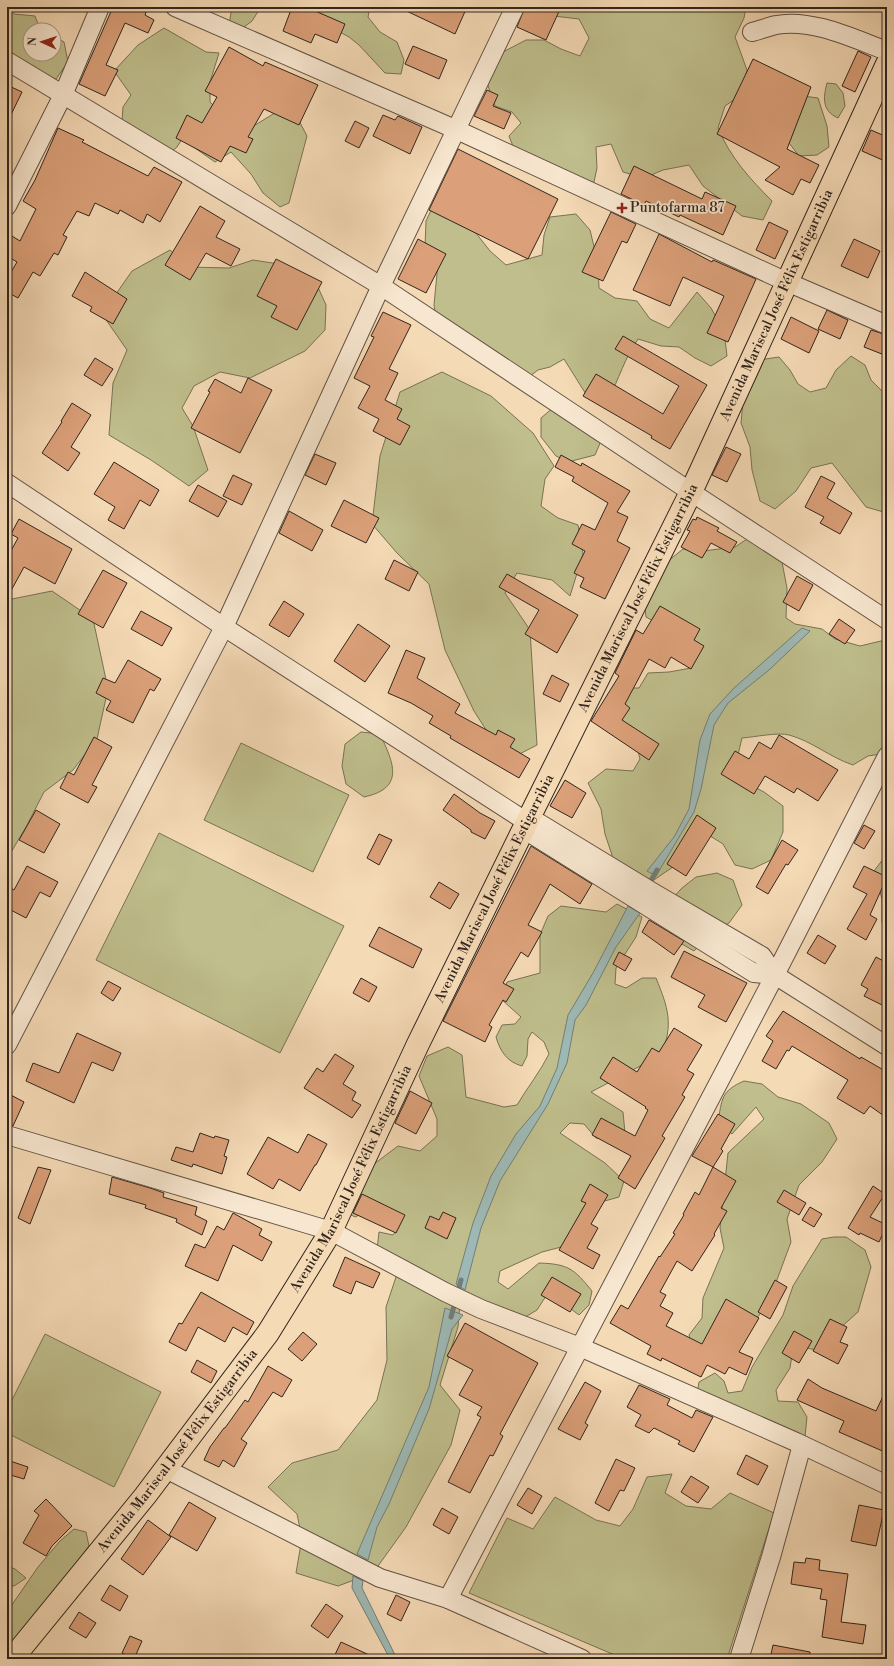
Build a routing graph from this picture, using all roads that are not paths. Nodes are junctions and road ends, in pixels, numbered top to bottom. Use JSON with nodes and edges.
{"nodes":[{"id":1,"x":100,"y":7,"type":"edge"},
{"id":2,"x":175,"y":7,"type":"edge"},
{"id":3,"x":515,"y":7,"type":"edge"},
{"id":4,"x":752,"y":32,"type":"dead end"},
{"id":5,"x":887,"y":51,"type":"edge"},
{"id":6,"x":7,"y":61,"type":"edge"},
{"id":7,"x":887,"y":64,"type":"edge"},
{"id":8,"x":63,"y":95,"type":"junction"},
{"id":9,"x":457,"y":130,"type":"junction"},
{"id":10,"x":7,"y":206,"type":"edge"},
{"id":11,"x":788,"y":282,"type":"junction"},
{"id":12,"x":381,"y":286,"type":"junction"},
{"id":13,"x":887,"y":325,"type":"edge"},
{"id":14,"x":7,"y":483,"type":"edge"},
{"id":15,"x":691,"y":492,"type":"junction"},
{"id":16,"x":887,"y":620,"type":"edge"},
{"id":17,"x":224,"y":627,"type":"junction"},
{"id":18,"x":887,"y":756,"type":"edge"},
{"id":19,"x":527,"y":822,"type":"junction"},
{"id":20,"x":775,"y":975,"type":"junction"},
{"id":21,"x":7,"y":1045,"type":"edge"},
{"id":22,"x":887,"y":1046,"type":"edge"},
{"id":23,"x":7,"y":1135,"type":"edge"},
{"id":24,"x":331,"y":1230,"type":"junction"},
{"id":25,"x":580,"y":1347,"type":"junction"},
{"id":26,"x":802,"y":1445,"type":"junction"},
{"id":27,"x":166,"y":1469,"type":"junction"},
{"id":28,"x":887,"y":1485,"type":"edge"},
{"id":29,"x":448,"y":1599,"type":"junction"},
{"id":30,"x":12,"y":1659,"type":"edge"},
{"id":31,"x":582,"y":1659,"type":"edge"},
{"id":32,"x":739,"y":1659,"type":"edge"}],
"edges":[{"from":1,"to":8,"type":"street"},
{"from":2,"to":9,"type":"street"},
{"from":3,"to":9,"type":"street"},
{"from":4,"to":5,"type":"street"},
{"from":6,"to":8,"type":"street"},
{"from":7,"to":11,"type":"main road","name":"Avenida Mariscal José Félix Estigarribia"},
{"from":8,"to":10,"type":"street"},
{"from":8,"to":12,"type":"street"},
{"from":9,"to":11,"type":"street"},
{"from":9,"to":12,"type":"street"},
{"from":11,"to":13,"type":"street"},
{"from":11,"to":15,"type":"main road","name":"Avenida Mariscal José Félix Estigarribia"},
{"from":12,"to":15,"type":"street"},
{"from":12,"to":17,"type":"street"},
{"from":14,"to":17,"type":"street"},
{"from":15,"to":16,"type":"street"},
{"from":15,"to":19,"type":"main road","name":"Avenida Mariscal José Félix Estigarribia"},
{"from":17,"to":19,"type":"street"},
{"from":17,"to":21,"type":"street"},
{"from":18,"to":20,"type":"street"},
{"from":19,"to":20,"type":"street"},
{"from":19,"to":24,"type":"main road","name":"Avenida Mariscal José Félix Estigarribia"},
{"from":20,"to":22,"type":"street"},
{"from":20,"to":25,"type":"street"},
{"from":23,"to":24,"type":"street"},
{"from":24,"to":25,"type":"street"},
{"from":24,"to":27,"type":"main road","name":"Avenida Mariscal José Félix Estigarribia"},
{"from":25,"to":26,"type":"street"},
{"from":25,"to":29,"type":"street"},
{"from":26,"to":28,"type":"street"},
{"from":26,"to":32,"type":"street"},
{"from":27,"to":29,"type":"street"},
{"from":27,"to":30,"type":"main road","name":"Avenida Mariscal José Félix Estigarribia"},
{"from":29,"to":31,"type":"street"}]}
